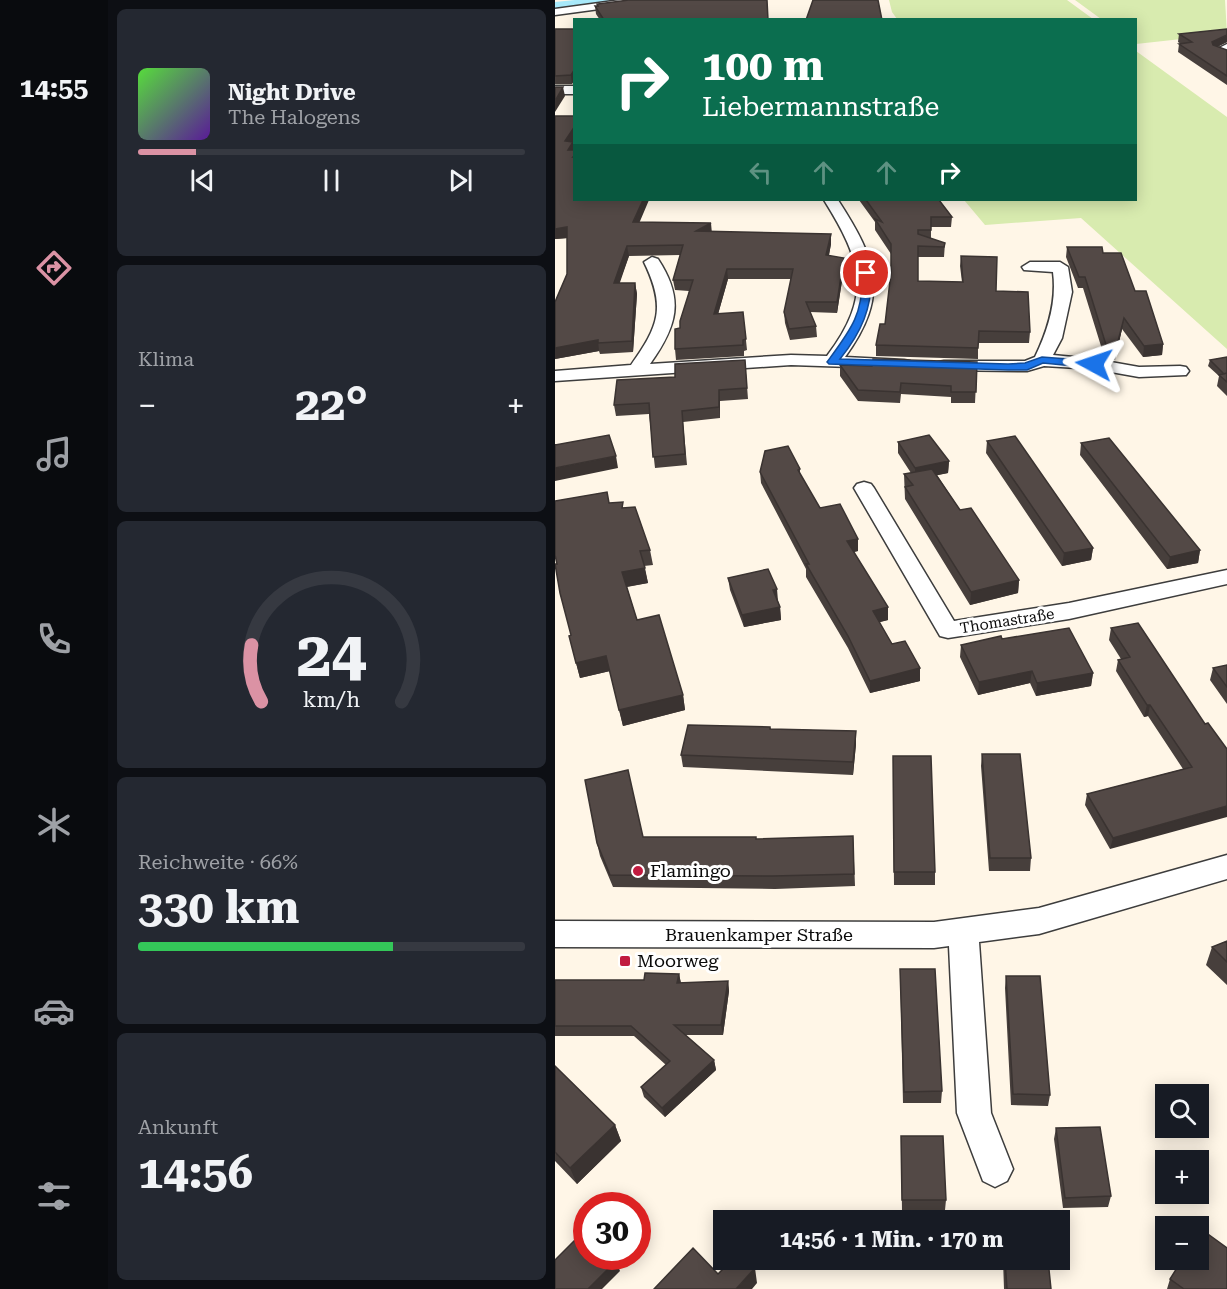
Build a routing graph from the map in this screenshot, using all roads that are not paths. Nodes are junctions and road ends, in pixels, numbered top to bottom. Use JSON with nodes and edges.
{"nodes":[{"id":1,"x":644,"y":0,"type":"edge"},
{"id":2,"x":579,"y":9,"type":"junction"},
{"id":3,"x":555,"y":12,"type":"edge"},
{"id":4,"x":584,"y":18,"type":"edge"},
{"id":5,"x":1215,"y":37,"type":"edge"},
{"id":6,"x":1227,"y":46,"type":"edge"},
{"id":7,"x":1227,"y":55,"type":"edge"},
{"id":8,"x":555,"y":90,"type":"edge"},
{"id":9,"x":573,"y":90,"type":"edge"},
{"id":10,"x":832,"y":201,"type":"edge"},
{"id":11,"x":653,"y":262,"type":"dead end"},
{"id":12,"x":1030,"y":267,"type":"dead end"},
{"id":13,"x":1042,"y":360,"type":"junction"},
{"id":14,"x":832,"y":362,"type":"junction"},
{"id":15,"x":638,"y":369,"type":"junction"},
{"id":16,"x":1181,"y":371,"type":"dead end"},
{"id":17,"x":555,"y":376,"type":"edge"},
{"id":18,"x":864,"y":488,"type":"dead end"},
{"id":19,"x":1227,"y":577,"type":"edge"},
{"id":20,"x":1227,"y":867,"type":"edge"},
{"id":21,"x":963,"y":932,"type":"junction"},
{"id":22,"x":555,"y":934,"type":"edge"},
{"id":23,"x":995,"y":1168,"type":"dead end"}],
"edges":[{"from":1,"to":2,"type":"street"},
{"from":2,"to":3,"type":"street"},
{"from":2,"to":4,"type":"street"},
{"from":5,"to":6,"type":"street"},
{"from":6,"to":7,"type":"street"},
{"from":8,"to":9,"type":"street"},
{"from":10,"to":14,"type":"street"},
{"from":11,"to":15,"type":"street"},
{"from":12,"to":13,"type":"street"},
{"from":13,"to":14,"type":"street"},
{"from":13,"to":16,"type":"street"},
{"from":14,"to":15,"type":"street"},
{"from":15,"to":17,"type":"street"},
{"from":18,"to":19,"type":"street","name":"Thomastraße"},
{"from":20,"to":21,"type":"street","name":"Brauenkamper Straße"},
{"from":21,"to":22,"type":"street","name":"Brauenkamper Straße"},
{"from":21,"to":23,"type":"street"}]}
